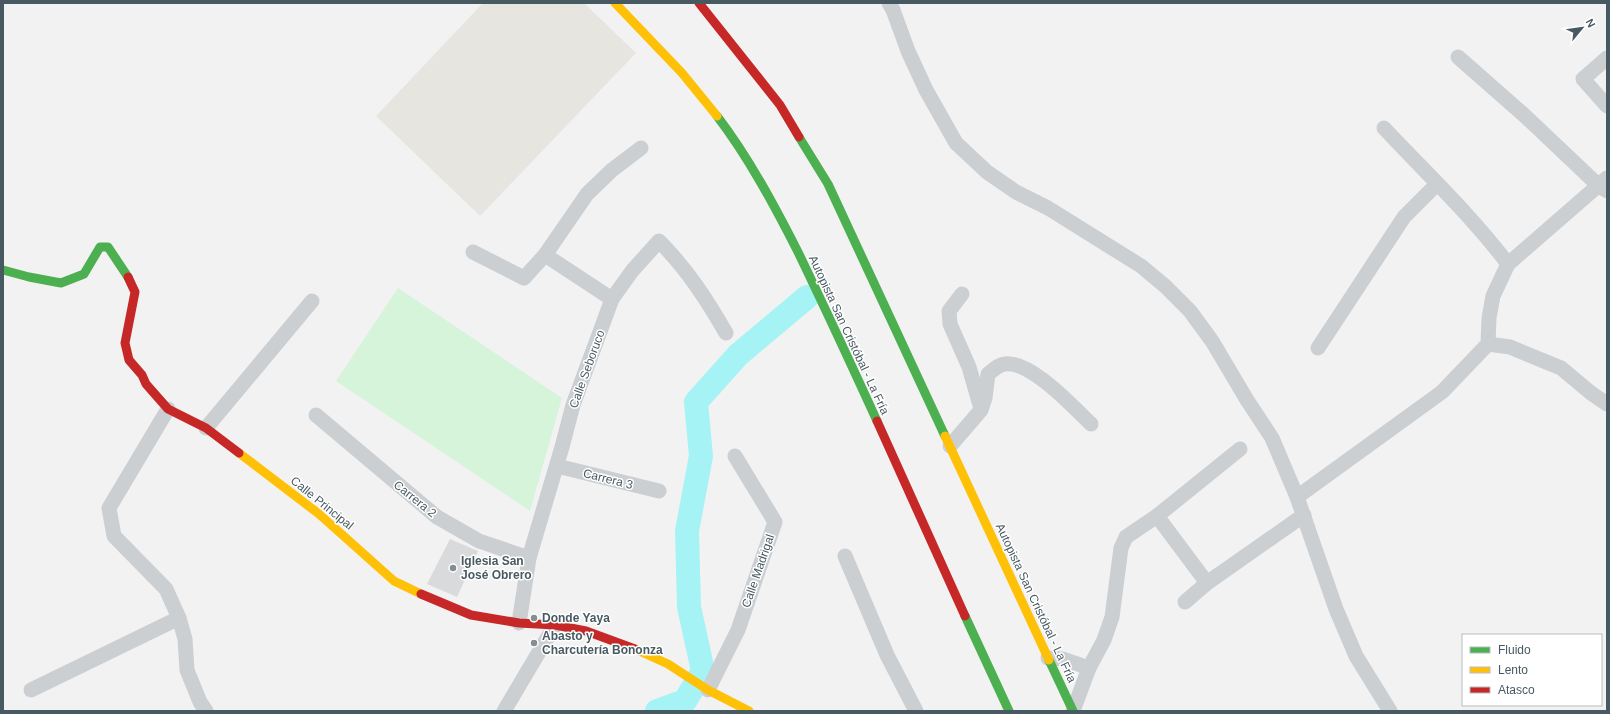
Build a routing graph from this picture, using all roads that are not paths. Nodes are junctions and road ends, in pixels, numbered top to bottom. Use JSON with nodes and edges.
{"nodes":[{"id":1,"x":615,"y":3,"type":"edge"},
{"id":2,"x":699,"y":3,"type":"edge"},
{"id":3,"x":889,"y":3,"type":"edge"},
{"id":4,"x":1458,"y":57,"type":"dead end"},
{"id":5,"x":1607,"y":58,"type":"edge"},
{"id":6,"x":1607,"y":106,"type":"edge"},
{"id":7,"x":1384,"y":128,"type":"dead end"},
{"id":8,"x":641,"y":148,"type":"dead end"},
{"id":9,"x":1436,"y":184,"type":"junction"},
{"id":10,"x":1604,"y":185,"type":"edge"},
{"id":11,"x":473,"y":252,"type":"dead end"},
{"id":12,"x":545,"y":255,"type":"junction"},
{"id":13,"x":1508,"y":264,"type":"junction"},
{"id":14,"x":3,"y":270,"type":"edge"},
{"id":15,"x":962,"y":294,"type":"dead end"},
{"id":16,"x":612,"y":299,"type":"junction"},
{"id":17,"x":312,"y":301,"type":"dead end"},
{"id":18,"x":726,"y":333,"type":"dead end"},
{"id":19,"x":1488,"y":344,"type":"junction"},
{"id":20,"x":1318,"y":348,"type":"dead end"},
{"id":21,"x":1607,"y":404,"type":"edge"},
{"id":22,"x":168,"y":409,"type":"junction"},
{"id":23,"x":981,"y":410,"type":"junction"},
{"id":24,"x":316,"y":416,"type":"dead end"},
{"id":25,"x":1091,"y":424,"type":"dead end"},
{"id":26,"x":206,"y":428,"type":"junction"},
{"id":27,"x":950,"y":446,"type":"junction"},
{"id":28,"x":1240,"y":449,"type":"dead end"},
{"id":29,"x":735,"y":456,"type":"dead end"},
{"id":30,"x":557,"y":466,"type":"junction"},
{"id":31,"x":659,"y":491,"type":"dead end"},
{"id":32,"x":1298,"y":497,"type":"junction"},
{"id":33,"x":1304,"y":515,"type":"junction"},
{"id":34,"x":1157,"y":516,"type":"junction"},
{"id":35,"x":845,"y":556,"type":"dead end"},
{"id":36,"x":529,"y":558,"type":"junction"},
{"id":37,"x":1207,"y":583,"type":"junction"},
{"id":38,"x":1185,"y":602,"type":"dead end"},
{"id":39,"x":180,"y":618,"type":"junction"},
{"id":40,"x":519,"y":623,"type":"junction"},
{"id":41,"x":555,"y":625,"type":"junction"},
{"id":42,"x":1048,"y":658,"type":"junction"},
{"id":43,"x":1089,"y":668,"type":"junction"},
{"id":44,"x":31,"y":690,"type":"dead end"},
{"id":45,"x":708,"y":690,"type":"junction"},
{"id":46,"x":198,"y":708,"type":"edge"},
{"id":47,"x":504,"y":711,"type":"edge"},
{"id":48,"x":750,"y":711,"type":"edge"},
{"id":49,"x":916,"y":711,"type":"edge"},
{"id":50,"x":1009,"y":711,"type":"edge"},
{"id":51,"x":1073,"y":711,"type":"edge"},
{"id":52,"x":1390,"y":711,"type":"edge"}],
"edges":[{"from":1,"to":50,"type":"main road","name":"Autopista San Cristóbal - La Fría"},
{"from":2,"to":27,"type":"main road","name":"Autopista San Cristóbal - La Fría"},
{"from":3,"to":32,"type":"street"},
{"from":4,"to":10,"type":"street"},
{"from":5,"to":6,"type":"street"},
{"from":7,"to":9,"type":"street"},
{"from":8,"to":12,"type":"street"},
{"from":9,"to":13,"type":"street"},
{"from":9,"to":20,"type":"street"},
{"from":10,"to":13,"type":"street"},
{"from":11,"to":12,"type":"street"},
{"from":12,"to":16,"type":"street"},
{"from":13,"to":19,"type":"street"},
{"from":14,"to":22,"type":"main road","name":"Calle Principal"},
{"from":15,"to":23,"type":"street"},
{"from":16,"to":18,"type":"street","name":"Calle Seboruco"},
{"from":16,"to":30,"type":"street","name":"Calle Seboruco"},
{"from":17,"to":26,"type":"street"},
{"from":19,"to":21,"type":"street"},
{"from":19,"to":32,"type":"street"},
{"from":22,"to":26,"type":"main road","name":"Calle Principal"},
{"from":22,"to":39,"type":"street"},
{"from":23,"to":25,"type":"street"},
{"from":23,"to":27,"type":"street"},
{"from":24,"to":36,"type":"street","name":"Carrera 2"},
{"from":26,"to":40,"type":"main road","name":"Calle Principal"},
{"from":27,"to":42,"type":"main road","name":"Autopista San Cristóbal - La Fría"},
{"from":28,"to":34,"type":"street"},
{"from":29,"to":45,"type":"street","name":"Calle Madrigal"},
{"from":30,"to":31,"type":"street","name":"Carrera 3"},
{"from":30,"to":36,"type":"street","name":"Calle Seboruco"},
{"from":32,"to":33,"type":"street"},
{"from":33,"to":37,"type":"street"},
{"from":33,"to":52,"type":"street"},
{"from":34,"to":37,"type":"street"},
{"from":34,"to":43,"type":"street"},
{"from":35,"to":49,"type":"street"},
{"from":36,"to":40,"type":"street","name":"Calle Seboruco"},
{"from":37,"to":38,"type":"street"},
{"from":39,"to":44,"type":"street"},
{"from":39,"to":46,"type":"street"},
{"from":40,"to":41,"type":"main road","name":"Calle Principal"},
{"from":41,"to":45,"type":"main road","name":"Calle Principal"},
{"from":41,"to":47,"type":"street"},
{"from":42,"to":43,"type":"street"},
{"from":42,"to":51,"type":"main road","name":"Autopista San Cristóbal - La Fría"},
{"from":43,"to":51,"type":"street"},
{"from":45,"to":48,"type":"main road","name":"Calle Principal"}]}
